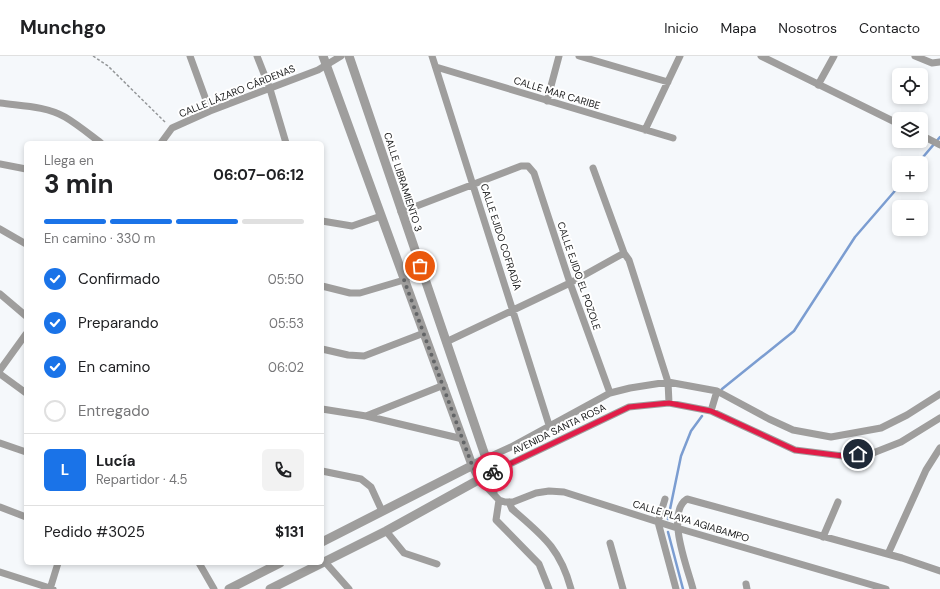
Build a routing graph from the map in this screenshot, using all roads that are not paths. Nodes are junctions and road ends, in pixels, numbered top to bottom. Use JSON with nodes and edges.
{"nodes":[{"id":1,"x":190,"y":56,"type":"edge"},
{"id":2,"x":257,"y":56,"type":"edge"},
{"id":3,"x":341,"y":56,"type":"edge"},
{"id":4,"x":350,"y":56,"type":"edge"},
{"id":5,"x":432,"y":56,"type":"edge"},
{"id":6,"x":559,"y":56,"type":"edge"},
{"id":7,"x":579,"y":56,"type":"edge"},
{"id":8,"x":680,"y":56,"type":"edge"},
{"id":9,"x":761,"y":56,"type":"edge"},
{"id":10,"x":834,"y":56,"type":"edge"},
{"id":11,"x":915,"y":56,"type":"edge"},
{"id":12,"x":325,"y":60,"type":"edge"},
{"id":13,"x":940,"y":62,"type":"edge"},
{"id":14,"x":436,"y":67,"type":"junction"},
{"id":15,"x":668,"y":82,"type":"junction"},
{"id":16,"x":818,"y":84,"type":"junction"},
{"id":17,"x":270,"y":89,"type":"junction"},
{"id":18,"x":547,"y":100,"type":"junction"},
{"id":19,"x":0,"y":103,"type":"edge"},
{"id":20,"x":210,"y":111,"type":"junction"},
{"id":21,"x":892,"y":121,"type":"edge"},
{"id":22,"x":645,"y":130,"type":"junction"},
{"id":23,"x":672,"y":138,"type":"dead end"},
{"id":24,"x":928,"y":139,"type":"edge"},
{"id":25,"x":97,"y":141,"type":"edge"},
{"id":26,"x":162,"y":141,"type":"edge"},
{"id":27,"x":285,"y":141,"type":"edge"},
{"id":28,"x":940,"y":145,"type":"edge"},
{"id":29,"x":0,"y":164,"type":"edge"},
{"id":30,"x":593,"y":168,"type":"dead end"},
{"id":31,"x":24,"y":169,"type":"edge"},
{"id":32,"x":474,"y":184,"type":"junction"},
{"id":33,"x":401,"y":212,"type":"junction"},
{"id":34,"x":380,"y":216,"type":"junction"},
{"id":35,"x":324,"y":221,"type":"edge"},
{"id":36,"x":0,"y":229,"type":"edge"},
{"id":37,"x":24,"y":243,"type":"edge"},
{"id":38,"x":624,"y":253,"type":"junction"},
{"id":39,"x":420,"y":266,"type":"junction"},
{"id":40,"x":404,"y":280,"type":"junction"},
{"id":41,"x":570,"y":283,"type":"junction"},
{"id":42,"x":324,"y":286,"type":"edge"},
{"id":43,"x":0,"y":294,"type":"edge"},
{"id":44,"x":514,"y":311,"type":"junction"},
{"id":45,"x":24,"y":314,"type":"edge"},
{"id":46,"x":424,"y":333,"type":"junction"},
{"id":47,"x":24,"y":337,"type":"edge"},
{"id":48,"x":446,"y":342,"type":"junction"},
{"id":49,"x":324,"y":349,"type":"edge"},
{"id":50,"x":0,"y":370,"type":"edge"},
{"id":51,"x":0,"y":374,"type":"edge"},
{"id":52,"x":668,"y":382,"type":"junction"},
{"id":53,"x":444,"y":385,"type":"junction"},
{"id":54,"x":24,"y":392,"type":"edge"},
{"id":55,"x":717,"y":392,"type":"junction"},
{"id":56,"x":610,"y":393,"type":"junction"},
{"id":57,"x":940,"y":394,"type":"edge"},
{"id":58,"x":669,"y":403,"type":"junction"},
{"id":59,"x":324,"y":410,"type":"edge"},
{"id":60,"x":711,"y":411,"type":"junction"},
{"id":61,"x":366,"y":416,"type":"junction"},
{"id":62,"x":940,"y":418,"type":"edge"},
{"id":63,"x":549,"y":425,"type":"junction"},
{"id":64,"x":463,"y":439,"type":"junction"},
{"id":65,"x":0,"y":443,"type":"edge"},
{"id":66,"x":940,"y":448,"type":"edge"},
{"id":67,"x":24,"y":451,"type":"edge"},
{"id":68,"x":486,"y":458,"type":"junction"},
{"id":69,"x":472,"y":465,"type":"junction"},
{"id":70,"x":324,"y":471,"type":"edge"},
{"id":71,"x":491,"y":473,"type":"junction"},
{"id":72,"x":480,"y":480,"type":"junction"},
{"id":73,"x":494,"y":493,"type":"junction"},
{"id":74,"x":665,"y":499,"type":"dead end"},
{"id":75,"x":499,"y":500,"type":"junction"},
{"id":76,"x":509,"y":502,"type":"junction"},
{"id":77,"x":838,"y":502,"type":"dead end"},
{"id":78,"x":0,"y":507,"type":"edge"},
{"id":79,"x":382,"y":511,"type":"junction"},
{"id":80,"x":24,"y":516,"type":"edge"},
{"id":81,"x":658,"y":522,"type":"junction"},
{"id":82,"x":677,"y":528,"type":"junction"},
{"id":83,"x":386,"y":531,"type":"junction"},
{"id":84,"x":823,"y":537,"type":"junction"},
{"id":85,"x":324,"y":541,"type":"edge"},
{"id":86,"x":610,"y":543,"type":"dead end"},
{"id":87,"x":888,"y":554,"type":"junction"},
{"id":88,"x":325,"y":562,"type":"joint"},
{"id":89,"x":437,"y":564,"type":"dead end"},
{"id":90,"x":57,"y":565,"type":"edge"},
{"id":91,"x":200,"y":565,"type":"edge"},
{"id":92,"x":276,"y":565,"type":"edge"},
{"id":93,"x":319,"y":565,"type":"edge"},
{"id":94,"x":0,"y":572,"type":"edge"},
{"id":95,"x":940,"y":572,"type":"edge"},
{"id":96,"x":272,"y":588,"type":"edge"},
{"id":97,"x":51,"y":589,"type":"edge"},
{"id":98,"x":214,"y":589,"type":"edge"},
{"id":99,"x":229,"y":589,"type":"edge"},
{"id":100,"x":349,"y":589,"type":"edge"},
{"id":101,"x":549,"y":589,"type":"edge"},
{"id":102,"x":571,"y":589,"type":"edge"},
{"id":103,"x":623,"y":589,"type":"edge"},
{"id":104,"x":676,"y":589,"type":"edge"},
{"id":105,"x":693,"y":589,"type":"edge"},
{"id":106,"x":886,"y":589,"type":"edge"}],
"edges":[{"from":1,"to":20,"type":"street"},
{"from":2,"to":17,"type":"street"},
{"from":3,"to":12,"type":"street","name":"CALLE LÁZARO CÁRDENAS"},
{"from":4,"to":33,"type":"street","name":"CALLE LIBRAMIENTO 3"},
{"from":5,"to":14,"type":"street","name":"CALLE EJIDO COFRADÍA"},
{"from":6,"to":18,"type":"street"},
{"from":7,"to":15,"type":"street"},
{"from":8,"to":15,"type":"street"},
{"from":9,"to":16,"type":"street"},
{"from":10,"to":16,"type":"street"},
{"from":11,"to":13,"type":"street"},
{"from":12,"to":17,"type":"street","name":"CALLE LÁZARO CÁRDENAS"},
{"from":12,"to":34,"type":"street"},
{"from":14,"to":18,"type":"street","name":"CALLE MAR CARIBE"},
{"from":14,"to":32,"type":"street","name":"CALLE EJIDO COFRADÍA"},
{"from":15,"to":22,"type":"street"},
{"from":16,"to":21,"type":"street"},
{"from":17,"to":20,"type":"street","name":"CALLE LÁZARO CÁRDENAS"},
{"from":17,"to":27,"type":"street"},
{"from":18,"to":22,"type":"street","name":"CALLE MAR CARIBE"},
{"from":19,"to":25,"type":"street"},
{"from":20,"to":26,"type":"street","name":"CALLE LÁZARO CÁRDENAS"},
{"from":22,"to":23,"type":"street","name":"CALLE MAR CARIBE"},
{"from":24,"to":28,"type":"street"},
{"from":29,"to":31,"type":"street"},
{"from":30,"to":38,"type":"street"},
{"from":32,"to":33,"type":"street"},
{"from":32,"to":41,"type":"street","name":"CALLE EJIDO EL POZOLE"},
{"from":32,"to":44,"type":"street","name":"CALLE EJIDO COFRADÍA"},
{"from":33,"to":39,"type":"street","name":"CALLE LIBRAMIENTO 3"},
{"from":34,"to":35,"type":"street"},
{"from":34,"to":40,"type":"street"},
{"from":36,"to":37,"type":"street"},
{"from":38,"to":41,"type":"street"},
{"from":38,"to":52,"type":"street"},
{"from":39,"to":40,"type":"street"},
{"from":39,"to":48,"type":"street","name":"CALLE LIBRAMIENTO 3"},
{"from":40,"to":42,"type":"street"},
{"from":40,"to":46,"type":"street"},
{"from":41,"to":44,"type":"street"},
{"from":41,"to":56,"type":"street","name":"CALLE EJIDO EL POZOLE"},
{"from":43,"to":45,"type":"street"},
{"from":44,"to":48,"type":"street"},
{"from":44,"to":63,"type":"street","name":"CALLE EJIDO COFRADÍA"},
{"from":46,"to":49,"type":"street"},
{"from":46,"to":53,"type":"street"},
{"from":47,"to":50,"type":"street"},
{"from":48,"to":68,"type":"street","name":"CALLE LIBRAMIENTO 3"},
{"from":51,"to":54,"type":"street"},
{"from":52,"to":55,"type":"street","name":"AVENIDA SANTA ROSA"},
{"from":52,"to":56,"type":"street","name":"AVENIDA SANTA ROSA"},
{"from":52,"to":58,"type":"street"},
{"from":53,"to":61,"type":"street"},
{"from":53,"to":64,"type":"street"},
{"from":55,"to":57,"type":"street","name":"AVENIDA SANTA ROSA"},
{"from":55,"to":60,"type":"street"},
{"from":56,"to":63,"type":"street","name":"AVENIDA SANTA ROSA"},
{"from":58,"to":60,"type":"street","name":"AVENIDA SANTA ROSA"},
{"from":58,"to":71,"type":"street","name":"AVENIDA SANTA ROSA"},
{"from":59,"to":61,"type":"street"},
{"from":60,"to":62,"type":"street","name":"AVENIDA SANTA ROSA"},
{"from":61,"to":64,"type":"street"},
{"from":63,"to":68,"type":"street","name":"AVENIDA SANTA ROSA"},
{"from":64,"to":69,"type":"street"},
{"from":65,"to":67,"type":"street"},
{"from":66,"to":87,"type":"street"},
{"from":68,"to":69,"type":"street","name":"AVENIDA SANTA ROSA"},
{"from":68,"to":71,"type":"street","name":"CALLE LIBRAMIENTO 3"},
{"from":69,"to":72,"type":"street"},
{"from":69,"to":79,"type":"street","name":"AVENIDA SANTA ROSA"},
{"from":70,"to":79,"type":"street"},
{"from":71,"to":72,"type":"street","name":"AVENIDA SANTA ROSA"},
{"from":71,"to":73,"type":"street"},
{"from":72,"to":73,"type":"street"},
{"from":72,"to":83,"type":"street","name":"AVENIDA SANTA ROSA"},
{"from":73,"to":75,"type":"street"},
{"from":74,"to":81,"type":"street"},
{"from":75,"to":76,"type":"street","name":"CALLE PLAYA AGIABAMPO"},
{"from":75,"to":101,"type":"street"},
{"from":76,"to":81,"type":"street","name":"CALLE PLAYA AGIABAMPO"},
{"from":76,"to":102,"type":"street"},
{"from":77,"to":84,"type":"street"},
{"from":78,"to":80,"type":"street"},
{"from":79,"to":85,"type":"street","name":"AVENIDA SANTA ROSA"},
{"from":81,"to":82,"type":"street","name":"CALLE PLAYA AGIABAMPO"},
{"from":81,"to":104,"type":"street"},
{"from":82,"to":84,"type":"street"},
{"from":82,"to":105,"type":"street"},
{"from":82,"to":106,"type":"street","name":"CALLE PLAYA AGIABAMPO"},
{"from":83,"to":88,"type":"street","name":"AVENIDA SANTA ROSA"},
{"from":83,"to":89,"type":"street"},
{"from":84,"to":87,"type":"street"},
{"from":86,"to":103,"type":"street"},
{"from":87,"to":95,"type":"street"},
{"from":88,"to":100,"type":"street"},
{"from":90,"to":97,"type":"street"},
{"from":91,"to":98,"type":"street"},
{"from":92,"to":99,"type":"street"},
{"from":93,"to":96,"type":"street","name":"AVENIDA SANTA ROSA"},
{"from":94,"to":97,"type":"street"}]}
